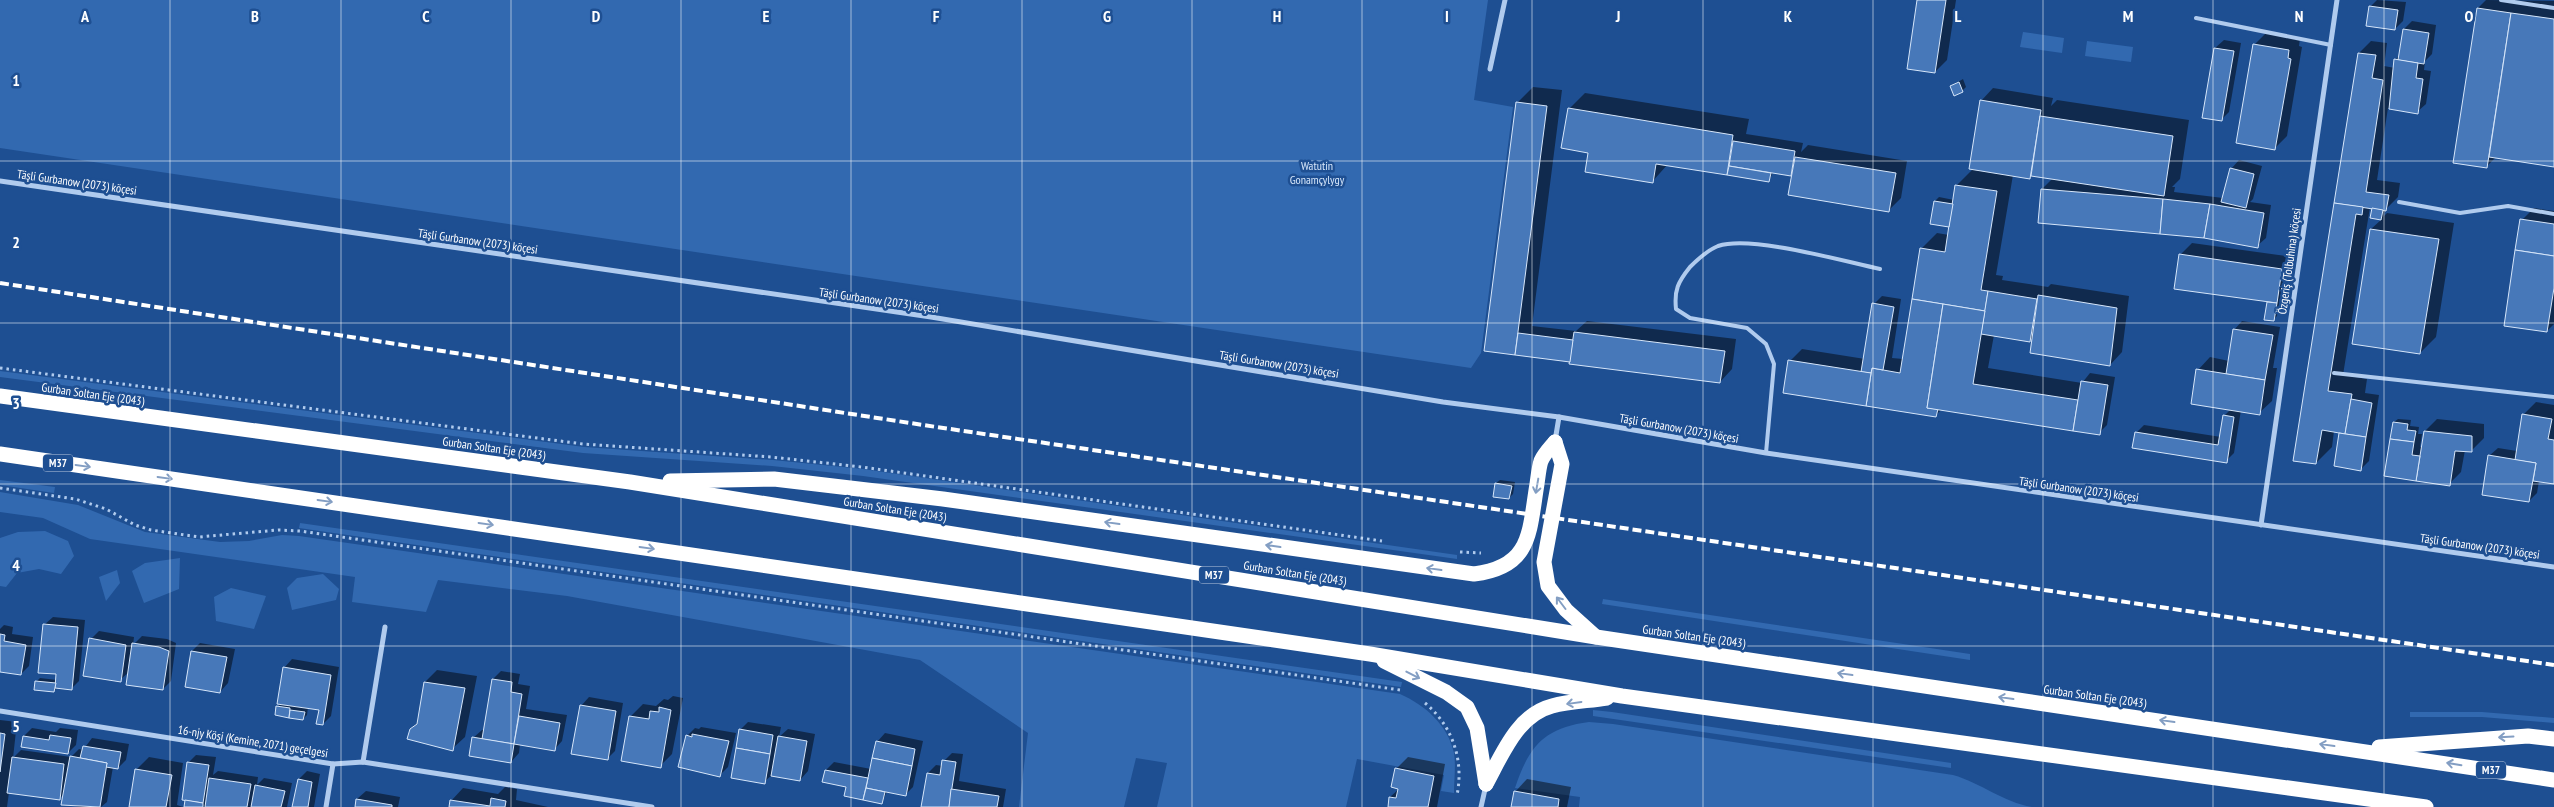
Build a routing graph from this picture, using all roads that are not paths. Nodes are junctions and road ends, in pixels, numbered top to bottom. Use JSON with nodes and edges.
{"nodes":[{"id":1,"x":1505,"y":0,"type":"edge"},
{"id":2,"x":2337,"y":0,"type":"edge"},
{"id":3,"x":2501,"y":0,"type":"edge"},
{"id":4,"x":2554,"y":8,"type":"edge"},
{"id":5,"x":2196,"y":18,"type":"dead end"},
{"id":6,"x":2331,"y":45,"type":"junction"},
{"id":7,"x":1490,"y":69,"type":"dead end"},
{"id":8,"x":0,"y":181,"type":"edge"},
{"id":9,"x":2399,"y":202,"type":"dead end"},
{"id":10,"x":2554,"y":214,"type":"edge"},
{"id":11,"x":1880,"y":269,"type":"dead end"},
{"id":12,"x":2334,"y":373,"type":"dead end"},
{"id":13,"x":0,"y":396,"type":"edge"},
{"id":14,"x":2554,"y":397,"type":"edge"},
{"id":15,"x":1559,"y":417,"type":"junction"},
{"id":16,"x":1555,"y":442,"type":"junction"},
{"id":17,"x":1766,"y":453,"type":"junction"},
{"id":18,"x":0,"y":454,"type":"edge"},
{"id":19,"x":630,"y":482,"type":"junction"},
{"id":20,"x":2261,"y":525,"type":"junction"},
{"id":21,"x":2554,"y":567,"type":"edge"},
{"id":22,"x":385,"y":627,"type":"dead end"},
{"id":23,"x":1596,"y":637,"type":"junction"},
{"id":24,"x":1370,"y":654,"type":"junction"},
{"id":25,"x":1622,"y":696,"type":"junction"},
{"id":26,"x":0,"y":711,"type":"edge"},
{"id":27,"x":2554,"y":739,"type":"edge"},
{"id":28,"x":2355,"y":749,"type":"junction"},
{"id":29,"x":363,"y":762,"type":"junction"},
{"id":30,"x":333,"y":764,"type":"junction"},
{"id":31,"x":2554,"y":780,"type":"edge"},
{"id":32,"x":1486,"y":784,"type":"junction"},
{"id":33,"x":2344,"y":797,"type":"junction"},
{"id":34,"x":326,"y":807,"type":"edge"},
{"id":35,"x":652,"y":807,"type":"edge"},
{"id":36,"x":1481,"y":807,"type":"edge"},
{"id":37,"x":2369,"y":807,"type":"edge"},
{"id":38,"x":2426,"y":807,"type":"edge"}],
"edges":[{"from":1,"to":7,"type":"street"},
{"from":2,"to":6,"type":"street","name":"Özgeriş (Tolbuhina) köçesi"},
{"from":3,"to":4,"type":"lane"},
{"from":5,"to":6,"type":"lane"},
{"from":6,"to":20,"type":"street","name":"Özgeriş (Tolbuhina) köçesi"},
{"from":8,"to":15,"type":"street","name":"Täşli Gurbanow (2073) köçesi"},
{"from":9,"to":10,"type":"lane"},
{"from":11,"to":17,"type":"lane"},
{"from":12,"to":14,"type":"lane"},
{"from":13,"to":19,"type":"highway","name":"Gurban Soltan Eje (2043)","number":"M37"},
{"from":15,"to":16,"type":"street"},
{"from":15,"to":17,"type":"street","name":"Täşli Gurbanow (2073) köçesi"},
{"from":16,"to":19,"type":"highway","one_way":true},
{"from":23,"to":16,"type":"highway","one_way":true},
{"from":17,"to":20,"type":"street","name":"Täşli Gurbanow (2073) köçesi"},
{"from":18,"to":24,"type":"highway","number":"M37","one_way":true},
{"from":19,"to":23,"type":"highway","name":"Gurban Soltan Eje (2043)","number":"M37"},
{"from":20,"to":21,"type":"street","name":"Täşli Gurbanow (2073) köçesi"},
{"from":22,"to":29,"type":"street"},
{"from":28,"to":23,"type":"highway","name":"Gurban Soltan Eje (2043)","number":"M37","one_way":true},
{"from":24,"to":25,"type":"highway","number":"M37"},
{"from":24,"to":32,"type":"highway","one_way":true},
{"from":25,"to":32,"type":"highway","one_way":true},
{"from":25,"to":33,"type":"highway","number":"M37"},
{"from":26,"to":30,"type":"street","name":"16-njy Köşi (Kemine, 2071) geçelgesi"},
{"from":27,"to":28,"type":"highway","one_way":true},
{"from":31,"to":28,"type":"highway","name":"Gurban Soltan Eje (2043)","number":"M37","one_way":true},
{"from":29,"to":30,"type":"street","name":"16-njy Köşi (Kemine, 2071) geçelgesi"},
{"from":29,"to":35,"type":"street","name":"16-njy Köşi (Kemine, 2071) geçelgesi"},
{"from":30,"to":34,"type":"street"},
{"from":32,"to":36,"type":"street"},
{"from":33,"to":37,"type":"highway"},
{"from":33,"to":38,"type":"highway","number":"M37"}]}
